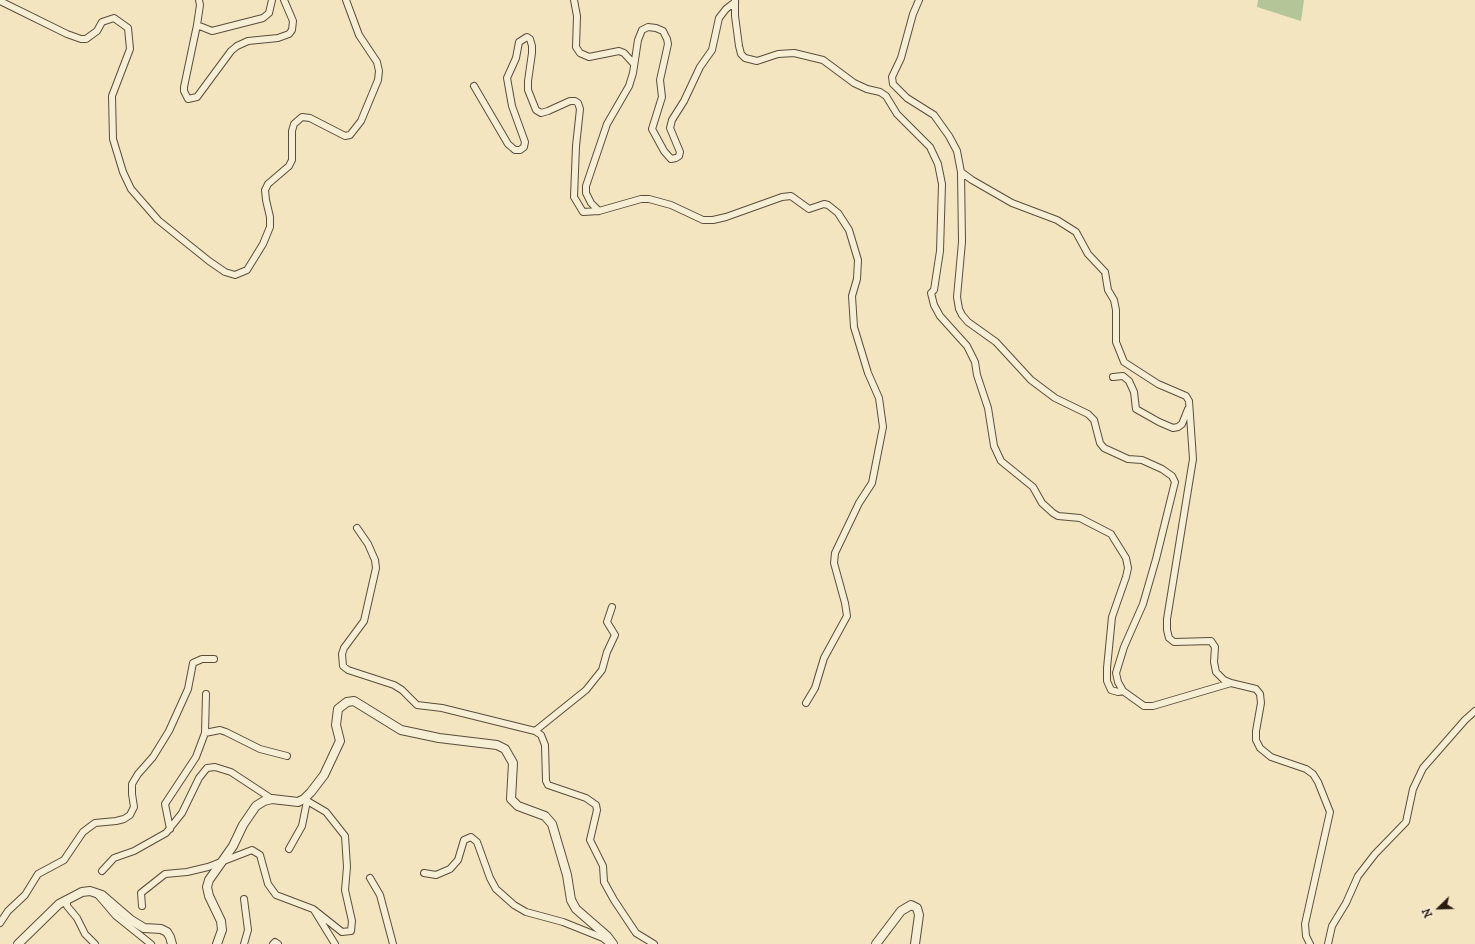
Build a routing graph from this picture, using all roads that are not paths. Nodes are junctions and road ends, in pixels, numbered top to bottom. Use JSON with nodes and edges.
{"nodes":[{"id":1,"x":199,"y":0,"type":"edge"},
{"id":2,"x":272,"y":0,"type":"edge"},
{"id":3,"x":284,"y":0,"type":"edge"},
{"id":4,"x":346,"y":0,"type":"edge"},
{"id":5,"x":574,"y":0,"type":"edge"},
{"id":6,"x":919,"y":0,"type":"edge"},
{"id":7,"x":0,"y":1,"type":"edge"},
{"id":8,"x":735,"y":1,"type":"edge"},
{"id":9,"x":197,"y":25,"type":"junction"},
{"id":10,"x":634,"y":64,"type":"junction"},
{"id":11,"x":474,"y":86,"type":"dead end"},
{"id":12,"x":962,"y":172,"type":"junction"},
{"id":13,"x":599,"y":212,"type":"junction"},
{"id":14,"x":1113,"y":377,"type":"dead end"},
{"id":15,"x":1188,"y":408,"type":"junction"},
{"id":16,"x":357,"y":528,"type":"dead end"},
{"id":17,"x":612,"y":607,"type":"dead end"},
{"id":18,"x":214,"y":659,"type":"dead end"},
{"id":19,"x":1231,"y":683,"type":"junction"},
{"id":20,"x":1123,"y":691,"type":"junction"},
{"id":21,"x":206,"y":694,"type":"dead end"},
{"id":22,"x":806,"y":703,"type":"dead end"},
{"id":23,"x":1475,"y":711,"type":"edge"},
{"id":24,"x":535,"y":731,"type":"junction"},
{"id":25,"x":205,"y":733,"type":"junction"},
{"id":26,"x":287,"y":756,"type":"dead end"},
{"id":27,"x":272,"y":799,"type":"junction"},
{"id":28,"x":306,"y":800,"type":"junction"},
{"id":29,"x":170,"y":829,"type":"junction"},
{"id":30,"x":289,"y":849,"type":"dead end"},
{"id":31,"x":223,"y":862,"type":"junction"},
{"id":32,"x":102,"y":870,"type":"dead end"},
{"id":33,"x":424,"y":873,"type":"dead end"},
{"id":34,"x":370,"y":878,"type":"dead end"},
{"id":35,"x":94,"y":891,"type":"junction"},
{"id":36,"x":244,"y":899,"type":"dead end"},
{"id":37,"x":66,"y":900,"type":"junction"},
{"id":38,"x":142,"y":906,"type":"dead end"},
{"id":39,"x":313,"y":909,"type":"junction"},
{"id":40,"x":0,"y":923,"type":"edge"},
{"id":41,"x":18,"y":944,"type":"edge"},
{"id":42,"x":94,"y":944,"type":"edge"},
{"id":43,"x":151,"y":944,"type":"edge"},
{"id":44,"x":172,"y":944,"type":"edge"},
{"id":45,"x":217,"y":944,"type":"edge"},
{"id":46,"x":244,"y":944,"type":"edge"},
{"id":47,"x":273,"y":944,"type":"edge"},
{"id":48,"x":278,"y":944,"type":"edge"},
{"id":49,"x":335,"y":944,"type":"edge"},
{"id":50,"x":393,"y":944,"type":"edge"},
{"id":51,"x":612,"y":944,"type":"edge"},
{"id":52,"x":654,"y":944,"type":"edge"},
{"id":53,"x":876,"y":944,"type":"edge"},
{"id":54,"x":915,"y":944,"type":"edge"},
{"id":55,"x":1310,"y":944,"type":"edge"},
{"id":56,"x":1328,"y":944,"type":"edge"}],
"edges":[{"from":1,"to":9,"type":"street"},
{"from":2,"to":9,"type":"street"},
{"from":3,"to":9,"type":"street"},
{"from":4,"to":7,"type":"street"},
{"from":5,"to":10,"type":"street"},
{"from":6,"to":12,"type":"street"},
{"from":8,"to":10,"type":"street"},
{"from":8,"to":20,"type":"street"},
{"from":10,"to":13,"type":"street"},
{"from":11,"to":13,"type":"street"},
{"from":12,"to":15,"type":"street"},
{"from":12,"to":20,"type":"street"},
{"from":13,"to":22,"type":"street"},
{"from":14,"to":15,"type":"street"},
{"from":15,"to":19,"type":"street"},
{"from":16,"to":24,"type":"street"},
{"from":17,"to":24,"type":"street"},
{"from":18,"to":40,"type":"street"},
{"from":19,"to":20,"type":"street"},
{"from":19,"to":55,"type":"street"},
{"from":21,"to":25,"type":"street"},
{"from":23,"to":56,"type":"street"},
{"from":24,"to":52,"type":"street"},
{"from":25,"to":26,"type":"street"},
{"from":25,"to":29,"type":"street"},
{"from":27,"to":28,"type":"street"},
{"from":27,"to":29,"type":"street"},
{"from":27,"to":31,"type":"street"},
{"from":28,"to":30,"type":"street"},
{"from":28,"to":39,"type":"street"},
{"from":28,"to":51,"type":"street"},
{"from":29,"to":32,"type":"street"},
{"from":31,"to":38,"type":"street"},
{"from":31,"to":39,"type":"street"},
{"from":31,"to":45,"type":"street"},
{"from":33,"to":51,"type":"street"},
{"from":34,"to":50,"type":"street"},
{"from":35,"to":37,"type":"street"},
{"from":35,"to":43,"type":"street"},
{"from":35,"to":44,"type":"street"},
{"from":36,"to":46,"type":"street"},
{"from":37,"to":41,"type":"street"},
{"from":37,"to":42,"type":"street"},
{"from":39,"to":49,"type":"street"},
{"from":47,"to":48,"type":"street"},
{"from":53,"to":54,"type":"street"}]}
